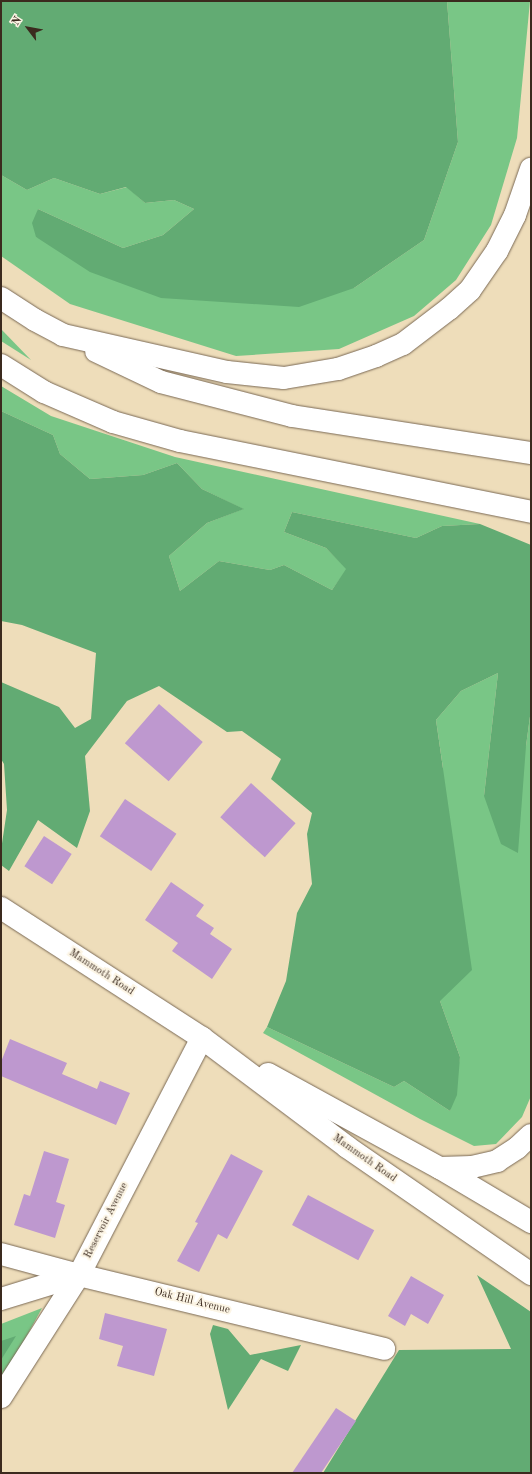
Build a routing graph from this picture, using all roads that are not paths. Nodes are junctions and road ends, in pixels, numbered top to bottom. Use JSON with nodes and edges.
{"nodes":[{"id":1,"x":531,"y":170,"type":"edge"},
{"id":2,"x":1,"y":298,"type":"edge"},
{"id":3,"x":63,"y":335,"type":"junction"},
{"id":4,"x":1,"y":365,"type":"edge"},
{"id":5,"x":531,"y":453,"type":"edge"},
{"id":6,"x":531,"y":512,"type":"edge"},
{"id":7,"x":1,"y":908,"type":"edge"},
{"id":8,"x":202,"y":1038,"type":"junction"},
{"id":9,"x":531,"y":1135,"type":"edge"},
{"id":10,"x":440,"y":1168,"type":"junction"},
{"id":11,"x":531,"y":1222,"type":"edge"},
{"id":12,"x":1,"y":1254,"type":"edge"},
{"id":13,"x":531,"y":1274,"type":"edge"},
{"id":14,"x":79,"y":1275,"type":"junction"},
{"id":15,"x":1,"y":1299,"type":"edge"},
{"id":16,"x":384,"y":1349,"type":"dead end"},
{"id":17,"x":1,"y":1397,"type":"edge"}],
"edges":[{"from":1,"to":3,"type":"main road"},
{"from":2,"to":3,"type":"main road"},
{"from":3,"to":5,"type":"main road"},
{"from":4,"to":6,"type":"main road"},
{"from":7,"to":8,"type":"main road","name":"Mammoth Road"},
{"from":8,"to":10,"type":"main road","name":"Mammoth Road"},
{"from":8,"to":13,"type":"main road","name":"Mammoth Road"},
{"from":8,"to":14,"type":"main road","name":"Reservoir Avenue"},
{"from":9,"to":10,"type":"main road"},
{"from":10,"to":11,"type":"main road","name":"Mammoth Road"},
{"from":12,"to":14,"type":"main road","name":"Oak Hill Avenue"},
{"from":14,"to":15,"type":"main road"},
{"from":14,"to":16,"type":"main road","name":"Oak Hill Avenue"},
{"from":14,"to":17,"type":"main road","name":"Reservoir Avenue"}]}
